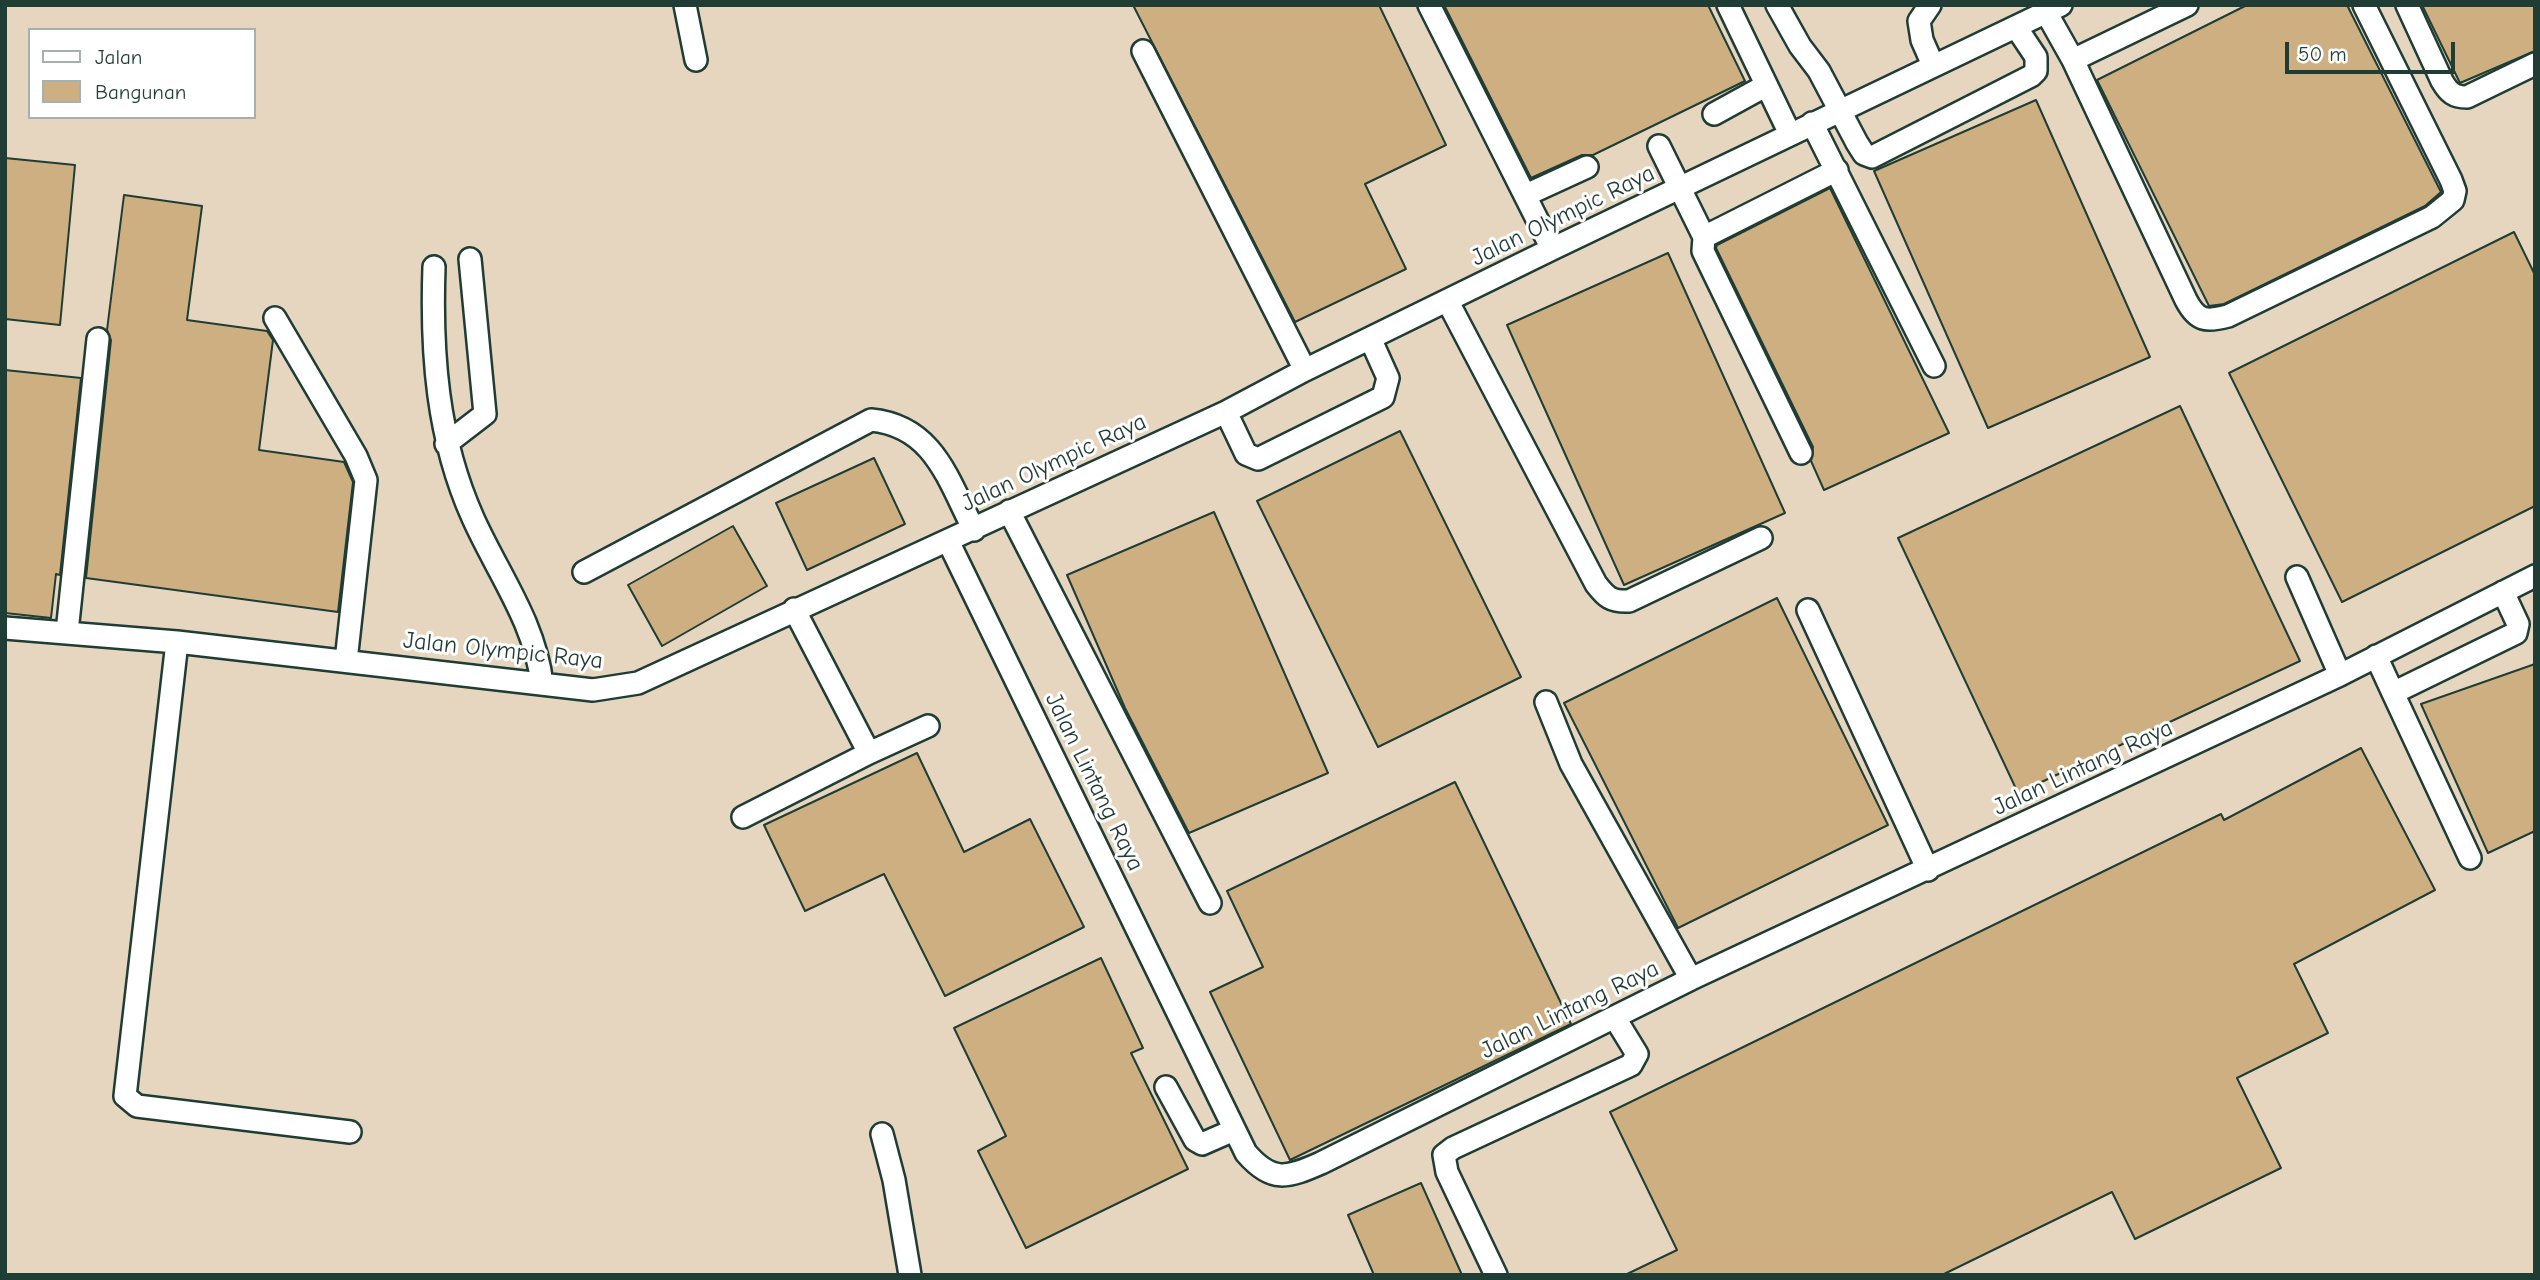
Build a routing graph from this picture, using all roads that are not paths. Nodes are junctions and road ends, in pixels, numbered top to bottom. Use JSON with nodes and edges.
{"nodes":[{"id":1,"x":685,"y":5,"type":"edge"},
{"id":2,"x":1429,"y":5,"type":"edge"},
{"id":3,"x":1728,"y":5,"type":"edge"},
{"id":4,"x":1777,"y":5,"type":"edge"},
{"id":5,"x":1930,"y":5,"type":"edge"},
{"id":6,"x":2187,"y":5,"type":"edge"},
{"id":7,"x":2364,"y":5,"type":"edge"},
{"id":8,"x":2407,"y":5,"type":"edge"},
{"id":9,"x":2054,"y":9,"type":"edge"},
{"id":10,"x":2016,"y":26,"type":"junction"},
{"id":11,"x":1143,"y":51,"type":"dead end"},
{"id":12,"x":696,"y":60,"type":"dead end"},
{"id":13,"x":2073,"y":60,"type":"junction"},
{"id":14,"x":2535,"y":64,"type":"edge"},
{"id":15,"x":1933,"y":65,"type":"junction"},
{"id":16,"x":1765,"y":86,"type":"junction"},
{"id":17,"x":1841,"y":109,"type":"junction"},
{"id":18,"x":1714,"y":114,"type":"dead end"},
{"id":19,"x":1812,"y":123,"type":"junction"},
{"id":20,"x":1790,"y":134,"type":"junction"},
{"id":21,"x":1659,"y":146,"type":"dead end"},
{"id":22,"x":1587,"y":167,"type":"dead end"},
{"id":23,"x":1837,"y":170,"type":"junction"},
{"id":24,"x":1679,"y":188,"type":"junction"},
{"id":25,"x":1527,"y":195,"type":"junction"},
{"id":26,"x":1704,"y":237,"type":"junction"},
{"id":27,"x":1552,"y":249,"type":"junction"},
{"id":28,"x":470,"y":259,"type":"dead end"},
{"id":29,"x":434,"y":267,"type":"dead end"},
{"id":30,"x":1448,"y":302,"type":"junction"},
{"id":31,"x":275,"y":318,"type":"dead end"},
{"id":32,"x":1370,"y":338,"type":"junction"},
{"id":33,"x":98,"y":340,"type":"dead end"},
{"id":34,"x":1934,"y":366,"type":"dead end"},
{"id":35,"x":1306,"y":370,"type":"junction"},
{"id":36,"x":1226,"y":412,"type":"junction"},
{"id":37,"x":446,"y":444,"type":"junction"},
{"id":38,"x":1801,"y":453,"type":"dead end"},
{"id":39,"x":1009,"y":511,"type":"junction"},
{"id":40,"x":974,"y":530,"type":"junction"},
{"id":41,"x":1761,"y":538,"type":"dead end"},
{"id":42,"x":948,"y":541,"type":"junction"},
{"id":43,"x":584,"y":572,"type":"dead end"},
{"id":44,"x":2535,"y":576,"type":"edge"},
{"id":45,"x":2297,"y":577,"type":"dead end"},
{"id":46,"x":2503,"y":592,"type":"junction"},
{"id":47,"x":794,"y":609,"type":"junction"},
{"id":48,"x":1808,"y":610,"type":"dead end"},
{"id":49,"x":5,"y":628,"type":"edge"},
{"id":50,"x":67,"y":632,"type":"junction"},
{"id":51,"x":177,"y":642,"type":"junction"},
{"id":52,"x":2376,"y":656,"type":"junction"},
{"id":53,"x":346,"y":661,"type":"junction"},
{"id":54,"x":2340,"y":675,"type":"junction"},
{"id":55,"x":542,"y":684,"type":"junction"},
{"id":56,"x":2393,"y":693,"type":"junction"},
{"id":57,"x":1546,"y":702,"type":"dead end"},
{"id":58,"x":928,"y":726,"type":"dead end"},
{"id":59,"x":869,"y":753,"type":"junction"},
{"id":60,"x":743,"y":817,"type":"dead end"},
{"id":61,"x":2470,"y":858,"type":"dead end"},
{"id":62,"x":1928,"y":870,"type":"junction"},
{"id":63,"x":1210,"y":903,"type":"dead end"},
{"id":64,"x":1691,"y":979,"type":"junction"},
{"id":65,"x":1615,"y":1018,"type":"junction"},
{"id":66,"x":1166,"y":1087,"type":"dead end"},
{"id":67,"x":1234,"y":1130,"type":"junction"},
{"id":68,"x":350,"y":1132,"type":"dead end"},
{"id":69,"x":882,"y":1134,"type":"dead end"},
{"id":70,"x":910,"y":1275,"type":"edge"},
{"id":71,"x":1496,"y":1275,"type":"edge"}],
"edges":[{"from":1,"to":12,"type":"street"},
{"from":2,"to":25,"type":"street"},
{"from":3,"to":16,"type":"street"},
{"from":4,"to":17,"type":"street"},
{"from":5,"to":15,"type":"street"},
{"from":6,"to":13,"type":"street"},
{"from":7,"to":13,"type":"street"},
{"from":8,"to":14,"type":"street"},
{"from":9,"to":10,"type":"street","name":"Jalan Olympic Raya"},
{"from":9,"to":13,"type":"street"},
{"from":10,"to":15,"type":"street","name":"Jalan Olympic Raya"},
{"from":10,"to":17,"type":"street"},
{"from":11,"to":35,"type":"street"},
{"from":15,"to":17,"type":"street","name":"Jalan Olympic Raya"},
{"from":16,"to":18,"type":"street"},
{"from":16,"to":20,"type":"street"},
{"from":17,"to":19,"type":"street","name":"Jalan Olympic Raya"},
{"from":19,"to":20,"type":"street","name":"Jalan Olympic Raya"},
{"from":19,"to":23,"type":"street"},
{"from":20,"to":24,"type":"street","name":"Jalan Olympic Raya"},
{"from":21,"to":24,"type":"street"},
{"from":22,"to":25,"type":"street"},
{"from":23,"to":26,"type":"street"},
{"from":23,"to":34,"type":"street"},
{"from":24,"to":26,"type":"street"},
{"from":24,"to":27,"type":"street","name":"Jalan Olympic Raya"},
{"from":25,"to":27,"type":"street"},
{"from":26,"to":38,"type":"street"},
{"from":27,"to":30,"type":"street","name":"Jalan Olympic Raya"},
{"from":28,"to":37,"type":"street"},
{"from":29,"to":37,"type":"street"},
{"from":30,"to":32,"type":"street","name":"Jalan Olympic Raya"},
{"from":30,"to":41,"type":"street"},
{"from":31,"to":53,"type":"street"},
{"from":32,"to":35,"type":"street","name":"Jalan Olympic Raya"},
{"from":32,"to":36,"type":"street"},
{"from":33,"to":50,"type":"street"},
{"from":35,"to":36,"type":"street","name":"Jalan Olympic Raya"},
{"from":36,"to":39,"type":"street","name":"Jalan Olympic Raya"},
{"from":37,"to":55,"type":"street"},
{"from":39,"to":40,"type":"street","name":"Jalan Olympic Raya"},
{"from":39,"to":63,"type":"street"},
{"from":40,"to":42,"type":"street","name":"Jalan Olympic Raya"},
{"from":40,"to":43,"type":"street"},
{"from":42,"to":47,"type":"street","name":"Jalan Olympic Raya"},
{"from":42,"to":67,"type":"street","name":"Jalan Lintang Raya"},
{"from":44,"to":46,"type":"street","name":"Jalan Lintang Raya"},
{"from":45,"to":54,"type":"street"},
{"from":46,"to":52,"type":"street","name":"Jalan Lintang Raya"},
{"from":46,"to":56,"type":"street"},
{"from":47,"to":55,"type":"street","name":"Jalan Olympic Raya"},
{"from":47,"to":59,"type":"street"},
{"from":48,"to":62,"type":"street"},
{"from":49,"to":50,"type":"street","name":"Jalan Olympic Raya"},
{"from":50,"to":51,"type":"street","name":"Jalan Olympic Raya"},
{"from":51,"to":53,"type":"street","name":"Jalan Olympic Raya"},
{"from":51,"to":68,"type":"street"},
{"from":52,"to":54,"type":"street","name":"Jalan Lintang Raya"},
{"from":52,"to":56,"type":"street"},
{"from":53,"to":55,"type":"street","name":"Jalan Olympic Raya"},
{"from":54,"to":62,"type":"street","name":"Jalan Lintang Raya"},
{"from":56,"to":61,"type":"street"},
{"from":57,"to":64,"type":"street"},
{"from":58,"to":59,"type":"street"},
{"from":59,"to":60,"type":"street"},
{"from":62,"to":64,"type":"street","name":"Jalan Lintang Raya"},
{"from":64,"to":65,"type":"street","name":"Jalan Lintang Raya"},
{"from":65,"to":67,"type":"street","name":"Jalan Lintang Raya"},
{"from":65,"to":71,"type":"street"},
{"from":66,"to":67,"type":"street"},
{"from":69,"to":70,"type":"street"}]}
